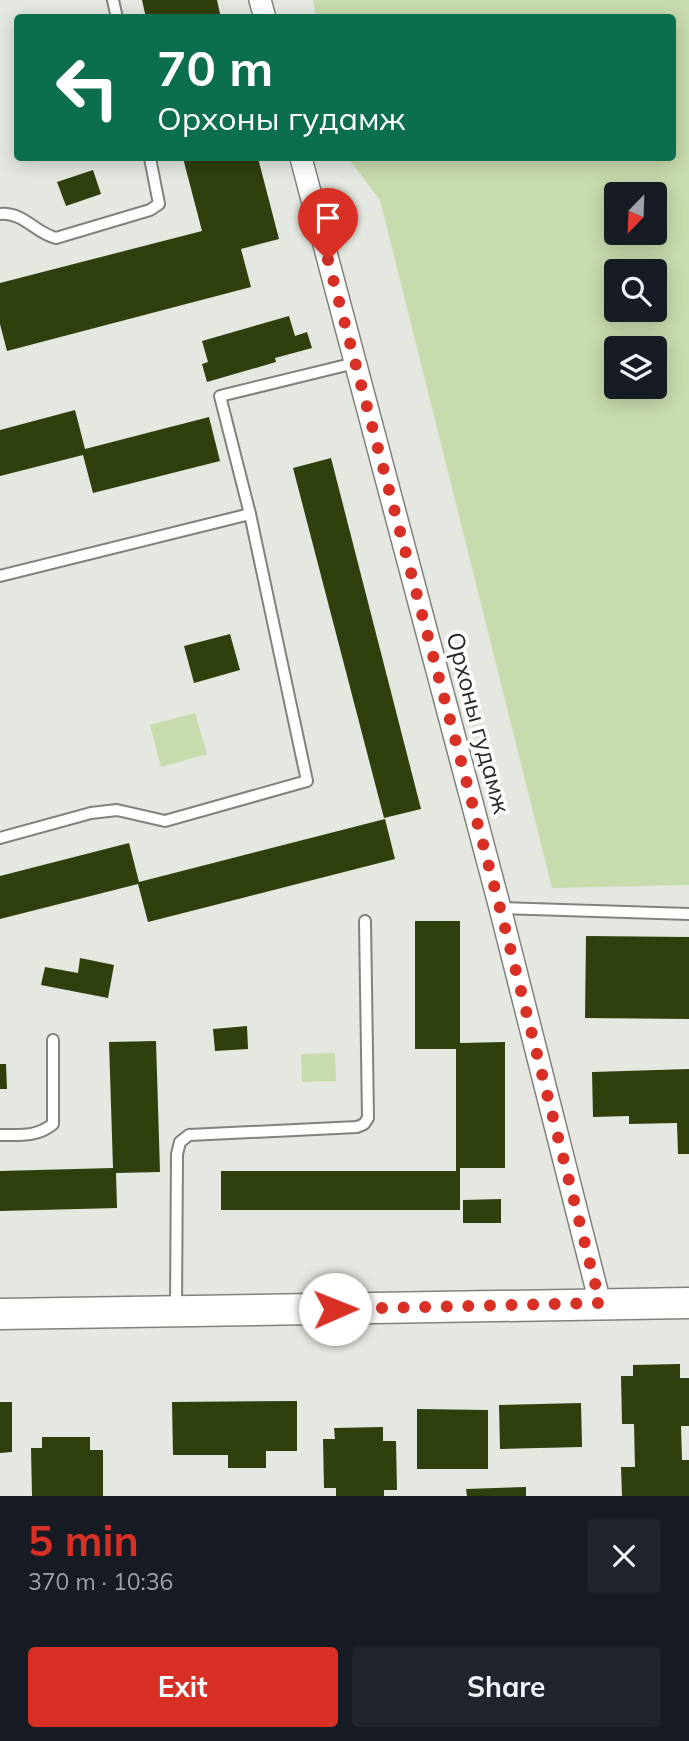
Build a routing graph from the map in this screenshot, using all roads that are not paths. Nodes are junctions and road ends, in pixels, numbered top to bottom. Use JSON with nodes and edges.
{"nodes":[{"id":1,"x":151,"y":161,"type":"edge"},
{"id":2,"x":303,"y":161,"type":"edge"},
{"id":3,"x":0,"y":214,"type":"edge"},
{"id":4,"x":355,"y":362,"type":"junction"},
{"id":5,"x":250,"y":514,"type":"junction"},
{"id":6,"x":0,"y":576,"type":"edge"},
{"id":7,"x":0,"y":838,"type":"edge"},
{"id":8,"x":500,"y":908,"type":"junction"},
{"id":9,"x":689,"y":914,"type":"edge"},
{"id":10,"x":365,"y":921,"type":"dead end"},
{"id":11,"x":53,"y":1040,"type":"dead end"},
{"id":12,"x":0,"y":1135,"type":"edge"},
{"id":13,"x":600,"y":1303,"type":"junction"},
{"id":14,"x":689,"y":1303,"type":"edge"},
{"id":15,"x":176,"y":1312,"type":"junction"},
{"id":16,"x":0,"y":1314,"type":"edge"}],
"edges":[{"from":1,"to":3,"type":"lane"},
{"from":2,"to":4,"type":"street","name":"Орхоны гудамж"},
{"from":4,"to":5,"type":"lane"},
{"from":4,"to":8,"type":"street","name":"Орхоны гудамж"},
{"from":5,"to":6,"type":"lane"},
{"from":5,"to":7,"type":"lane"},
{"from":8,"to":9,"type":"lane"},
{"from":8,"to":13,"type":"street","name":"Орхоны гудамж"},
{"from":10,"to":15,"type":"lane"},
{"from":11,"to":12,"type":"lane"},
{"from":13,"to":14,"type":"main road"},
{"from":13,"to":15,"type":"main road"},
{"from":15,"to":16,"type":"main road"}]}
